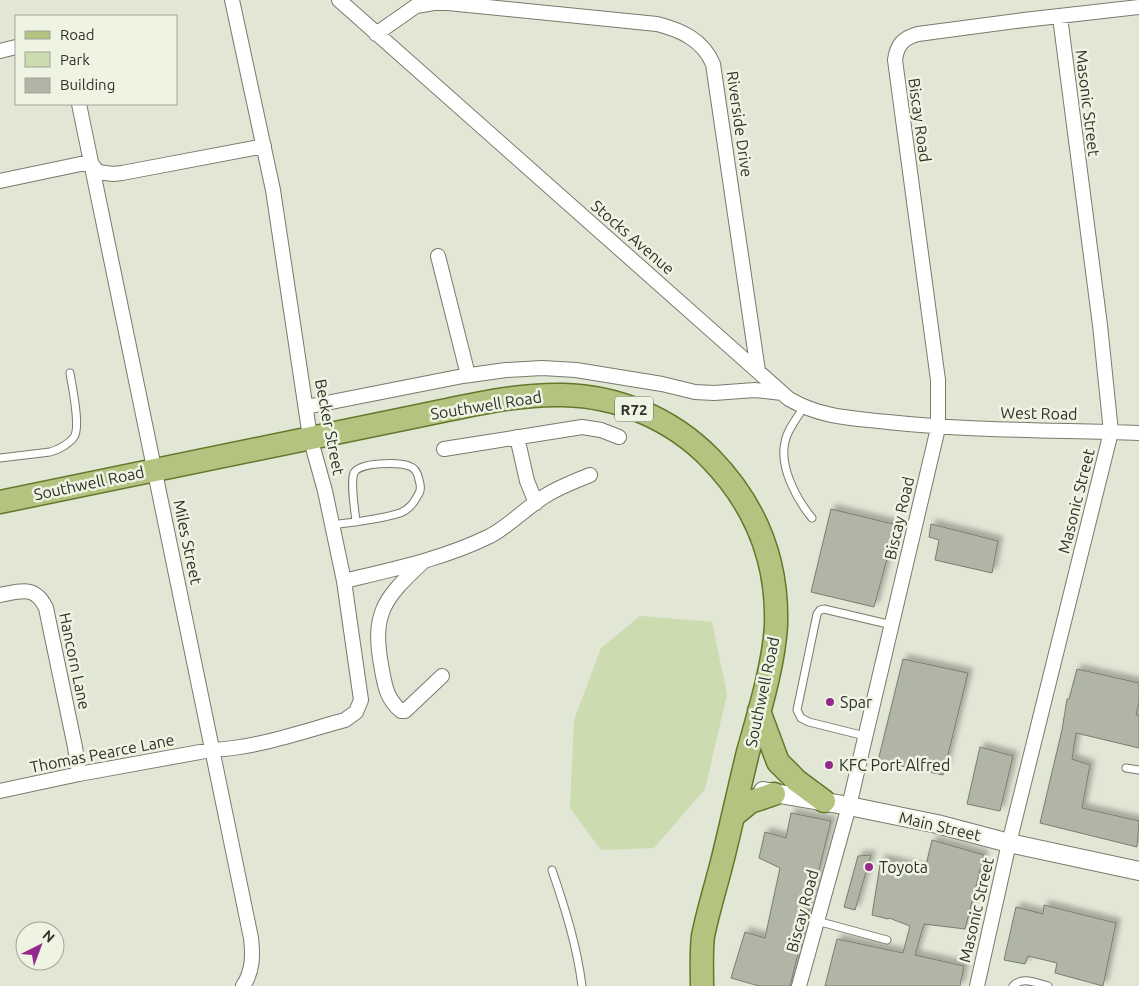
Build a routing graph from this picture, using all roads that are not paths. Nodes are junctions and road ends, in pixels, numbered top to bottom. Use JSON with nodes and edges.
{"nodes":[{"id":1,"x":232,"y":0,"type":"edge"},
{"id":2,"x":339,"y":0,"type":"edge"},
{"id":3,"x":1139,"y":7,"type":"edge"},
{"id":4,"x":1060,"y":16,"type":"junction"},
{"id":5,"x":376,"y":34,"type":"junction"},
{"id":6,"x":15,"y":47,"type":"edge"},
{"id":7,"x":0,"y":51,"type":"edge"},
{"id":8,"x":79,"y":105,"type":"edge"},
{"id":9,"x":264,"y":146,"type":"junction"},
{"id":10,"x":90,"y":162,"type":"junction"},
{"id":11,"x":0,"y":181,"type":"edge"},
{"id":12,"x":438,"y":256,"type":"dead end"},
{"id":13,"x":758,"y":371,"type":"junction"},
{"id":14,"x":70,"y":373,"type":"dead end"},
{"id":15,"x":468,"y":375,"type":"junction"},
{"id":16,"x":782,"y":393,"type":"junction"},
{"id":17,"x":306,"y":407,"type":"junction"},
{"id":18,"x":804,"y":408,"type":"junction"},
{"id":19,"x":938,"y":428,"type":"junction"},
{"id":20,"x":1111,"y":432,"type":"junction"},
{"id":21,"x":1139,"y":433,"type":"edge"},
{"id":22,"x":310,"y":437,"type":"junction"},
{"id":23,"x":516,"y":437,"type":"junction"},
{"id":24,"x":619,"y":437,"type":"dead end"},
{"id":25,"x":444,"y":449,"type":"dead end"},
{"id":26,"x":0,"y":458,"type":"edge"},
{"id":27,"x":155,"y":470,"type":"junction"},
{"id":28,"x":590,"y":475,"type":"dead end"},
{"id":29,"x":0,"y":502,"type":"edge"},
{"id":30,"x":536,"y":503,"type":"junction"},
{"id":31,"x":812,"y":518,"type":"dead end"},
{"id":32,"x":356,"y":522,"type":"junction"},
{"id":33,"x":332,"y":525,"type":"junction"},
{"id":34,"x":424,"y":561,"type":"junction"},
{"id":35,"x":344,"y":581,"type":"junction"},
{"id":36,"x":0,"y":595,"type":"edge"},
{"id":37,"x":892,"y":625,"type":"junction"},
{"id":38,"x":442,"y":676,"type":"dead end"},
{"id":39,"x":759,"y":711,"type":"junction"},
{"id":40,"x":865,"y":736,"type":"junction"},
{"id":41,"x":211,"y":750,"type":"junction"},
{"id":42,"x":1126,"y":768,"type":"dead end"},
{"id":43,"x":1139,"y":770,"type":"edge"},
{"id":44,"x":79,"y":774,"type":"junction"},
{"id":45,"x":739,"y":786,"type":"junction"},
{"id":46,"x":0,"y":791,"type":"edge"},
{"id":47,"x":774,"y":794,"type":"junction"},
{"id":48,"x":824,"y":802,"type":"junction"},
{"id":49,"x":849,"y":806,"type":"junction"},
{"id":50,"x":733,"y":816,"type":"junction"},
{"id":51,"x":1010,"y":843,"type":"junction"},
{"id":52,"x":552,"y":870,"type":"dead end"},
{"id":53,"x":1139,"y":871,"type":"edge"},
{"id":54,"x":817,"y":921,"type":"junction"},
{"id":55,"x":887,"y":940,"type":"dead end"},
{"id":56,"x":243,"y":986,"type":"edge"},
{"id":57,"x":582,"y":986,"type":"edge"},
{"id":58,"x":702,"y":986,"type":"edge"},
{"id":59,"x":799,"y":986,"type":"edge"},
{"id":60,"x":977,"y":986,"type":"edge"},
{"id":61,"x":1013,"y":986,"type":"edge"},
{"id":62,"x":1047,"y":986,"type":"edge"}],
"edges":[{"from":1,"to":9,"type":"street","name":"Becker Street"},
{"from":2,"to":5,"type":"street","name":"Stocks Avenue"},
{"from":3,"to":4,"type":"street"},
{"from":4,"to":19,"type":"street","name":"Biscay Road"},
{"from":4,"to":20,"type":"street","name":"Masonic Street"},
{"from":5,"to":13,"type":"street","name":"Stocks Avenue"},
{"from":5,"to":13,"type":"street","name":"Riverside Drive"},
{"from":6,"to":7,"type":"street"},
{"from":8,"to":10,"type":"street","name":"Miles Street"},
{"from":9,"to":10,"type":"street"},
{"from":9,"to":17,"type":"street","name":"Becker Street"},
{"from":10,"to":11,"type":"street"},
{"from":10,"to":27,"type":"street","name":"Miles Street"},
{"from":12,"to":15,"type":"street"},
{"from":13,"to":16,"type":"street","name":"Stocks Avenue"},
{"from":14,"to":26,"type":"lane"},
{"from":15,"to":16,"type":"street","name":"Southwell Road"},
{"from":15,"to":17,"type":"street","name":"Southwell Road"},
{"from":16,"to":18,"type":"street","name":"Stocks Avenue"},
{"from":17,"to":22,"type":"street","name":"Becker Street"},
{"from":18,"to":19,"type":"street","name":"Stocks Avenue"},
{"from":18,"to":31,"type":"lane"},
{"from":19,"to":20,"type":"street","name":"West Road"},
{"from":19,"to":37,"type":"street","name":"Biscay Road"},
{"from":20,"to":21,"type":"street","name":"West Road"},
{"from":20,"to":51,"type":"street","name":"Masonic Street"},
{"from":22,"to":27,"type":"main road","name":"Southwell Road","number":"R72"},
{"from":22,"to":33,"type":"street","name":"Becker Street"},
{"from":22,"to":39,"type":"main road","name":"Southwell Road","number":"R72"},
{"from":23,"to":24,"type":"street"},
{"from":23,"to":25,"type":"street"},
{"from":23,"to":30,"type":"street"},
{"from":27,"to":29,"type":"main road","name":"Southwell Road","number":"R72"},
{"from":27,"to":41,"type":"street","name":"Miles Street"},
{"from":28,"to":30,"type":"street"},
{"from":30,"to":34,"type":"street"},
{"from":32,"to":32,"type":"lane"},
{"from":32,"to":33,"type":"lane"},
{"from":33,"to":35,"type":"street","name":"Becker Street"},
{"from":34,"to":35,"type":"street"},
{"from":34,"to":38,"type":"street"},
{"from":35,"to":41,"type":"street","name":"Becker Street"},
{"from":36,"to":44,"type":"street","name":"Hancorn Lane"},
{"from":37,"to":40,"type":"street","name":"Biscay Road"},
{"from":37,"to":40,"type":"lane"},
{"from":39,"to":45,"type":"main road","name":"Southwell Road","number":"R72"},
{"from":39,"to":48,"type":"main road"},
{"from":40,"to":49,"type":"street","name":"Biscay Road"},
{"from":41,"to":44,"type":"street","name":"Thomas Pearce Lane"},
{"from":41,"to":56,"type":"street","name":"Miles Street"},
{"from":42,"to":43,"type":"lane"},
{"from":44,"to":46,"type":"street","name":"Thomas Pearce Lane"},
{"from":45,"to":47,"type":"street","name":"Main Street"},
{"from":45,"to":50,"type":"main road","name":"Southwell Road","number":"R72"},
{"from":47,"to":48,"type":"street","name":"Main Street"},
{"from":47,"to":50,"type":"main road"},
{"from":48,"to":49,"type":"street","name":"Main Street"},
{"from":49,"to":51,"type":"street","name":"Main Street"},
{"from":49,"to":54,"type":"street","name":"Biscay Road"},
{"from":50,"to":58,"type":"main road","name":"Southwell Road","number":"R72"},
{"from":51,"to":53,"type":"street","name":"Main Street"},
{"from":51,"to":60,"type":"street","name":"Masonic Street"},
{"from":52,"to":57,"type":"lane"},
{"from":54,"to":55,"type":"lane"},
{"from":54,"to":59,"type":"street","name":"Biscay Road"},
{"from":61,"to":62,"type":"lane"}]}
